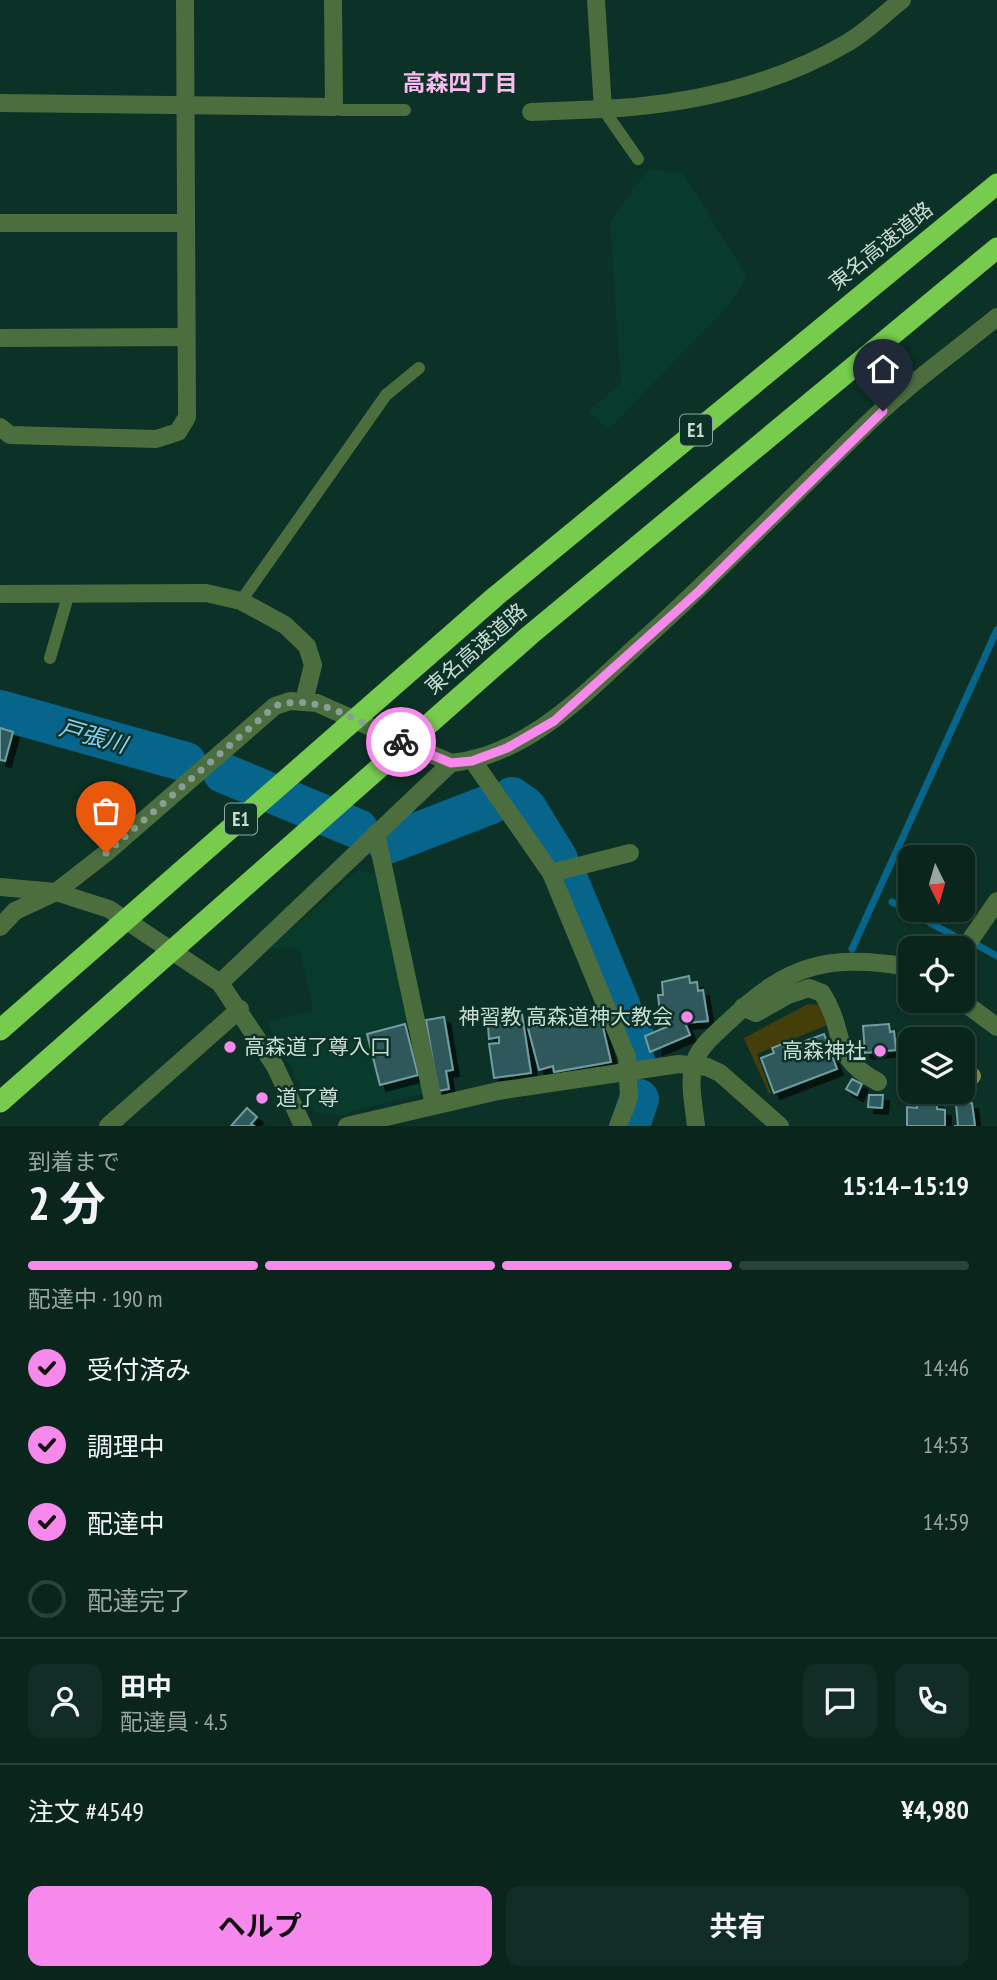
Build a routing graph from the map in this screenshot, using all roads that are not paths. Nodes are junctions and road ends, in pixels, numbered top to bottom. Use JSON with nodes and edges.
{"nodes":[{"id":1,"x":186,"y":0,"type":"edge"},
{"id":2,"x":333,"y":0,"type":"edge"},
{"id":3,"x":596,"y":0,"type":"edge"},
{"id":4,"x":902,"y":0,"type":"edge"},
{"id":5,"x":0,"y":103,"type":"edge"},
{"id":6,"x":186,"y":104,"type":"junction"},
{"id":7,"x":334,"y":107,"type":"junction"},
{"id":8,"x":603,"y":109,"type":"junction"},
{"id":9,"x":405,"y":110,"type":"dead end"},
{"id":10,"x":531,"y":112,"type":"dead end"},
{"id":11,"x":638,"y":159,"type":"dead end"},
{"id":12,"x":997,"y":184,"type":"edge"},
{"id":13,"x":0,"y":223,"type":"edge"},
{"id":14,"x":184,"y":223,"type":"junction"},
{"id":15,"x":997,"y":248,"type":"edge"},
{"id":16,"x":997,"y":317,"type":"edge"},
{"id":17,"x":186,"y":337,"type":"junction"},
{"id":18,"x":0,"y":338,"type":"edge"},
{"id":19,"x":419,"y":368,"type":"dead end"},
{"id":20,"x":0,"y":427,"type":"edge"},
{"id":21,"x":69,"y":593,"type":"junction"},
{"id":22,"x":0,"y":594,"type":"edge"},
{"id":23,"x":241,"y":601,"type":"junction"},
{"id":24,"x":50,"y":658,"type":"dead end"},
{"id":25,"x":304,"y":701,"type":"junction"},
{"id":26,"x":472,"y":761,"type":"junction"},
{"id":27,"x":451,"y":763,"type":"junction"},
{"id":28,"x":376,"y":833,"type":"junction"},
{"id":29,"x":630,"y":853,"type":"dead end"},
{"id":30,"x":551,"y":873,"type":"junction"},
{"id":31,"x":0,"y":887,"type":"edge"},
{"id":32,"x":56,"y":892,"type":"junction"},
{"id":33,"x":997,"y":901,"type":"edge"},
{"id":34,"x":0,"y":927,"type":"edge"},
{"id":35,"x":972,"y":936,"type":"edge"},
{"id":36,"x":898,"y":966,"type":"edge"},
{"id":37,"x":220,"y":983,"type":"junction"},
{"id":38,"x":743,"y":1007,"type":"junction"},
{"id":39,"x":240,"y":1009,"type":"junction"},
{"id":40,"x":975,"y":1011,"type":"edge"},
{"id":41,"x":997,"y":1027,"type":"edge"},
{"id":42,"x":0,"y":1030,"type":"edge"},
{"id":43,"x":693,"y":1065,"type":"junction"},
{"id":44,"x":630,"y":1070,"type":"junction"},
{"id":45,"x":878,"y":1082,"type":"dead end"},
{"id":46,"x":0,"y":1102,"type":"edge"},
{"id":47,"x":434,"y":1105,"type":"junction"},
{"id":48,"x":108,"y":1126,"type":"edge"},
{"id":49,"x":303,"y":1126,"type":"edge"},
{"id":50,"x":347,"y":1126,"type":"edge"},
{"id":51,"x":618,"y":1126,"type":"edge"},
{"id":52,"x":696,"y":1126,"type":"edge"},
{"id":53,"x":780,"y":1126,"type":"edge"}],
"edges":[{"from":1,"to":6,"type":"street"},
{"from":2,"to":7,"type":"street"},
{"from":3,"to":8,"type":"street"},
{"from":4,"to":8,"type":"street"},
{"from":5,"to":6,"type":"street"},
{"from":6,"to":7,"type":"street"},
{"from":6,"to":14,"type":"street"},
{"from":7,"to":9,"type":"lane"},
{"from":8,"to":10,"type":"street"},
{"from":8,"to":11,"type":"lane"},
{"from":12,"to":42,"type":"highway","name":"東名高速道路","number":"E1"},
{"from":13,"to":14,"type":"street"},
{"from":14,"to":17,"type":"street"},
{"from":15,"to":46,"type":"highway","name":"東名高速道路","number":"E1"},
{"from":16,"to":26,"type":"street"},
{"from":17,"to":18,"type":"street"},
{"from":17,"to":20,"type":"street"},
{"from":19,"to":23,"type":"lane"},
{"from":21,"to":22,"type":"street"},
{"from":21,"to":23,"type":"street"},
{"from":21,"to":24,"type":"lane"},
{"from":23,"to":25,"type":"street"},
{"from":25,"to":27,"type":"street"},
{"from":25,"to":32,"type":"street"},
{"from":26,"to":27,"type":"street"},
{"from":26,"to":30,"type":"street"},
{"from":27,"to":28,"type":"street"},
{"from":28,"to":37,"type":"street"},
{"from":28,"to":47,"type":"street"},
{"from":29,"to":30,"type":"street"},
{"from":30,"to":44,"type":"street"},
{"from":31,"to":32,"type":"street"},
{"from":32,"to":34,"type":"street"},
{"from":32,"to":37,"type":"street"},
{"from":33,"to":35,"type":"street"},
{"from":36,"to":38,"type":"street"},
{"from":37,"to":39,"type":"street"},
{"from":38,"to":43,"type":"street"},
{"from":38,"to":45,"type":"street"},
{"from":39,"to":48,"type":"street"},
{"from":39,"to":49,"type":"street"},
{"from":40,"to":41,"type":"street"},
{"from":43,"to":44,"type":"street"},
{"from":43,"to":52,"type":"street"},
{"from":43,"to":53,"type":"street"},
{"from":44,"to":47,"type":"street"},
{"from":44,"to":51,"type":"street"},
{"from":47,"to":50,"type":"street"}]}
